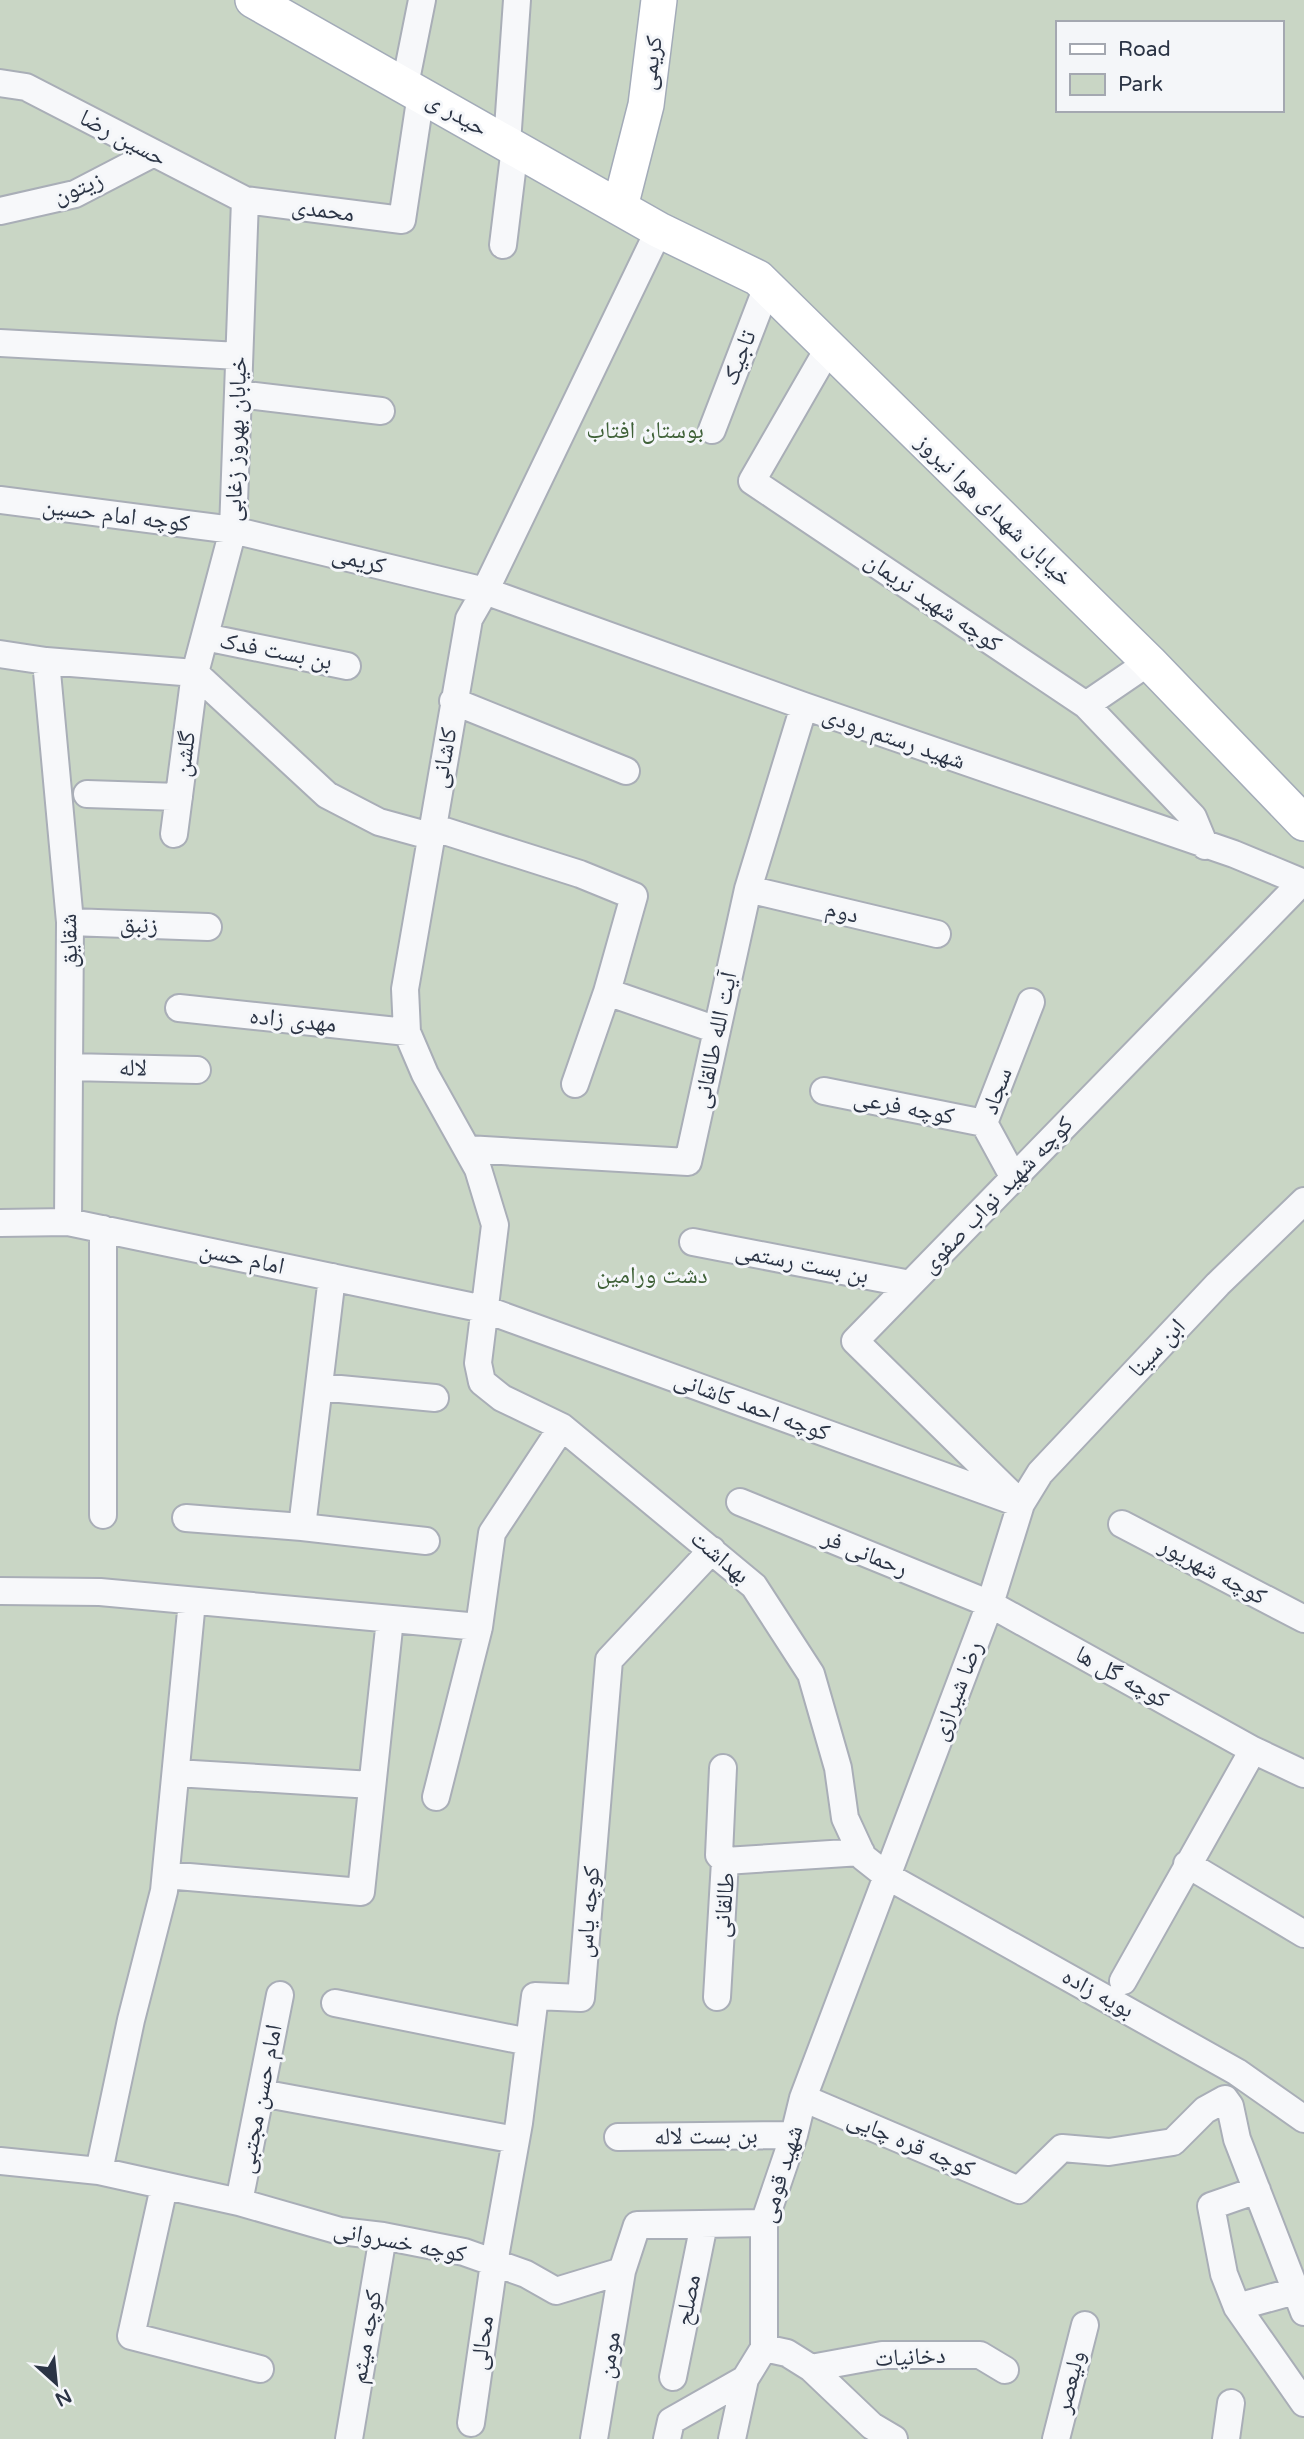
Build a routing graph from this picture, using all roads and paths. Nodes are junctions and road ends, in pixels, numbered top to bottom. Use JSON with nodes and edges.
{"nodes":[{"id":1,"x":253,"y":0,"type":"edge"},
{"id":2,"x":422,"y":0,"type":"edge"},
{"id":3,"x":517,"y":0,"type":"edge"},
{"id":4,"x":659,"y":0,"type":"edge"},
{"id":5,"x":290,"y":10,"type":"edge"},
{"id":6,"x":0,"y":83,"type":"edge"},
{"id":7,"x":413,"y":90,"type":"junction"},
{"id":8,"x":511,"y":145,"type":"junction"},
{"id":9,"x":152,"y":154,"type":"junction"},
{"id":10,"x":245,"y":201,"type":"junction"},
{"id":11,"x":620,"y":207,"type":"junction"},
{"id":12,"x":0,"y":211,"type":"edge"},
{"id":13,"x":659,"y":230,"type":"junction"},
{"id":14,"x":503,"y":245,"type":"dead end"},
{"id":15,"x":766,"y":287,"type":"junction"},
{"id":16,"x":0,"y":343,"type":"edge"},
{"id":17,"x":828,"y":349,"type":"junction"},
{"id":18,"x":239,"y":356,"type":"junction"},
{"id":19,"x":238,"y":394,"type":"junction"},
{"id":20,"x":381,"y":411,"type":"dead end"},
{"id":21,"x":712,"y":430,"type":"dead end"},
{"id":22,"x":0,"y":500,"type":"edge"},
{"id":23,"x":233,"y":530,"type":"junction"},
{"id":24,"x":485,"y":591,"type":"junction"},
{"id":25,"x":205,"y":637,"type":"junction"},
{"id":26,"x":0,"y":654,"type":"edge"},
{"id":27,"x":46,"y":661,"type":"junction"},
{"id":28,"x":1149,"y":662,"type":"junction"},
{"id":29,"x":347,"y":666,"type":"dead end"},
{"id":30,"x":195,"y":673,"type":"junction"},
{"id":31,"x":453,"y":701,"type":"junction"},
{"id":32,"x":1086,"y":705,"type":"junction"},
{"id":33,"x":804,"y":706,"type":"junction"},
{"id":34,"x":626,"y":771,"type":"dead end"},
{"id":35,"x":87,"y":794,"type":"dead end"},
{"id":36,"x":179,"y":797,"type":"junction"},
{"id":37,"x":1304,"y":823,"type":"edge"},
{"id":38,"x":431,"y":832,"type":"junction"},
{"id":39,"x":174,"y":834,"type":"dead end"},
{"id":40,"x":1205,"y":846,"type":"junction"},
{"id":41,"x":1303,"y":883,"type":"edge"},
{"id":42,"x":748,"y":889,"type":"junction"},
{"id":43,"x":70,"y":922,"type":"junction"},
{"id":44,"x":208,"y":927,"type":"dead end"},
{"id":45,"x":937,"y":934,"type":"dead end"},
{"id":46,"x":607,"y":992,"type":"junction"},
{"id":47,"x":1031,"y":1002,"type":"dead end"},
{"id":48,"x":179,"y":1008,"type":"dead end"},
{"id":49,"x":717,"y":1030,"type":"junction"},
{"id":50,"x":407,"y":1032,"type":"junction"},
{"id":51,"x":69,"y":1067,"type":"junction"},
{"id":52,"x":197,"y":1070,"type":"dead end"},
{"id":53,"x":576,"y":1084,"type":"dead end"},
{"id":54,"x":824,"y":1091,"type":"dead end"},
{"id":55,"x":984,"y":1123,"type":"junction"},
{"id":56,"x":467,"y":1149,"type":"junction"},
{"id":57,"x":1014,"y":1178,"type":"junction"},
{"id":58,"x":1304,"y":1201,"type":"edge"},
{"id":59,"x":68,"y":1222,"type":"junction"},
{"id":60,"x":0,"y":1223,"type":"edge"},
{"id":61,"x":103,"y":1229,"type":"junction"},
{"id":62,"x":693,"y":1242,"type":"dead end"},
{"id":63,"x":332,"y":1277,"type":"junction"},
{"id":64,"x":910,"y":1283,"type":"junction"},
{"id":65,"x":484,"y":1309,"type":"junction"},
{"id":66,"x":319,"y":1387,"type":"junction"},
{"id":67,"x":435,"y":1398,"type":"dead end"},
{"id":68,"x":562,"y":1427,"type":"junction"},
{"id":69,"x":740,"y":1502,"type":"dead end"},
{"id":70,"x":1021,"y":1504,"type":"junction"},
{"id":71,"x":103,"y":1515,"type":"dead end"},
{"id":72,"x":186,"y":1518,"type":"dead end"},
{"id":73,"x":1122,"y":1524,"type":"dead end"},
{"id":74,"x":302,"y":1527,"type":"junction"},
{"id":75,"x":426,"y":1541,"type":"dead end"},
{"id":76,"x":712,"y":1550,"type":"junction"},
{"id":77,"x":0,"y":1591,"type":"edge"},
{"id":78,"x":192,"y":1601,"type":"junction"},
{"id":79,"x":990,"y":1604,"type":"junction"},
{"id":80,"x":390,"y":1619,"type":"junction"},
{"id":81,"x":1304,"y":1619,"type":"edge"},
{"id":82,"x":479,"y":1627,"type":"junction"},
{"id":83,"x":1253,"y":1750,"type":"junction"},
{"id":84,"x":723,"y":1768,"type":"dead end"},
{"id":85,"x":176,"y":1773,"type":"junction"},
{"id":86,"x":1304,"y":1774,"type":"edge"},
{"id":87,"x":372,"y":1785,"type":"junction"},
{"id":88,"x":436,"y":1797,"type":"dead end"},
{"id":89,"x":861,"y":1852,"type":"junction"},
{"id":90,"x":725,"y":1861,"type":"junction"},
{"id":91,"x":1187,"y":1864,"type":"junction"},
{"id":92,"x":166,"y":1875,"type":"junction"},
{"id":93,"x":887,"y":1875,"type":"junction"},
{"id":94,"x":1304,"y":1934,"type":"edge"},
{"id":95,"x":1123,"y":1981,"type":"dead end"},
{"id":96,"x":280,"y":1995,"type":"dead end"},
{"id":97,"x":717,"y":1997,"type":"dead end"},
{"id":98,"x":335,"y":2003,"type":"dead end"},
{"id":99,"x":529,"y":2042,"type":"junction"},
{"id":100,"x":1237,"y":2073,"type":"junction"},
{"id":101,"x":261,"y":2093,"type":"junction"},
{"id":102,"x":803,"y":2098,"type":"junction"},
{"id":103,"x":1225,"y":2099,"type":"junction"},
{"id":104,"x":1304,"y":2119,"type":"edge"},
{"id":105,"x":794,"y":2135,"type":"junction"},
{"id":106,"x":618,"y":2137,"type":"dead end"},
{"id":107,"x":516,"y":2140,"type":"junction"},
{"id":108,"x":0,"y":2161,"type":"edge"},
{"id":109,"x":99,"y":2171,"type":"junction"},
{"id":110,"x":164,"y":2187,"type":"junction"},
{"id":111,"x":1256,"y":2190,"type":"junction"},
{"id":112,"x":239,"y":2202,"type":"junction"},
{"id":113,"x":764,"y":2223,"type":"junction"},
{"id":114,"x":704,"y":2224,"type":"junction"},
{"id":115,"x":383,"y":2236,"type":"junction"},
{"id":116,"x":494,"y":2263,"type":"junction"},
{"id":117,"x":622,"y":2271,"type":"junction"},
{"id":118,"x":1299,"y":2302,"type":"edge"},
{"id":119,"x":1237,"y":2307,"type":"junction"},
{"id":120,"x":1085,"y":2325,"type":"dead end"},
{"id":121,"x":764,"y":2348,"type":"junction"},
{"id":122,"x":811,"y":2368,"type":"junction"},
{"id":123,"x":260,"y":2369,"type":"dead end"},
{"id":124,"x":1005,"y":2370,"type":"dead end"},
{"id":125,"x":673,"y":2377,"type":"dead end"},
{"id":126,"x":745,"y":2379,"type":"junction"},
{"id":127,"x":1231,"y":2403,"type":"dead end"},
{"id":128,"x":1304,"y":2403,"type":"edge"},
{"id":129,"x":471,"y":2423,"type":"dead end"},
{"id":130,"x":891,"y":2438,"type":"edge"},
{"id":131,"x":349,"y":2439,"type":"edge"},
{"id":132,"x":594,"y":2439,"type":"edge"},
{"id":133,"x":667,"y":2439,"type":"edge"},
{"id":134,"x":732,"y":2439,"type":"edge"},
{"id":135,"x":1056,"y":2439,"type":"edge"},
{"id":136,"x":1226,"y":2439,"type":"edge"}],
"edges":[{"from":1,"to":5,"type":"main road","name":"حیدر ی"},
{"from":2,"to":7,"type":"street"},
{"from":3,"to":8,"type":"street"},
{"from":4,"to":11,"type":"main road","name":"کریمی"},
{"from":5,"to":7,"type":"main road","name":"حیدر ی"},
{"from":6,"to":9,"type":"street","name":"حسین رضا"},
{"from":7,"to":8,"type":"main road","name":"حیدر ی"},
{"from":7,"to":10,"type":"street","name":"محمدی"},
{"from":8,"to":11,"type":"main road","name":"حیدر ی"},
{"from":8,"to":14,"type":"street"},
{"from":9,"to":10,"type":"street","name":"حسین رضا"},
{"from":9,"to":12,"type":"street","name":"زیتون"},
{"from":10,"to":18,"type":"street","name":"خیابان بهروز زغابی"},
{"from":11,"to":13,"type":"main road","name":"حیدر ی"},
{"from":13,"to":15,"type":"main road","name":"خیابان شهدای هوا نیروز"},
{"from":13,"to":24,"type":"street","name":"کاشانی"},
{"from":15,"to":17,"type":"main road","name":"خیابان شهدای هوا نیروز"},
{"from":15,"to":21,"type":"street","name":"تاجیک"},
{"from":16,"to":18,"type":"street"},
{"from":17,"to":28,"type":"main road","name":"خیابان شهدای هوا نیروز"},
{"from":17,"to":32,"type":"street","name":"کوچه شهید نریمان"},
{"from":18,"to":19,"type":"street","name":"خیابان بهروز زغابی"},
{"from":19,"to":20,"type":"street"},
{"from":19,"to":23,"type":"street","name":"خیابان بهروز زغابی"},
{"from":22,"to":23,"type":"street","name":"کوچه امام حسین"},
{"from":23,"to":24,"type":"street","name":"کریمی"},
{"from":23,"to":25,"type":"street","name":"خیابان بهروز زغابی"},
{"from":24,"to":31,"type":"street","name":"کاشانی"},
{"from":24,"to":33,"type":"street","name":"شهید رستم رودی"},
{"from":25,"to":29,"type":"street","name":"بن بست فدک"},
{"from":25,"to":30,"type":"street","name":"خیابان بهروز زغابی"},
{"from":26,"to":27,"type":"street"},
{"from":27,"to":30,"type":"street"},
{"from":27,"to":43,"type":"street","name":"شقایق"},
{"from":28,"to":32,"type":"street"},
{"from":28,"to":37,"type":"main road","name":"خیابان شهدای هوا نیروز"},
{"from":30,"to":36,"type":"street","name":"گلشن"},
{"from":30,"to":38,"type":"street"},
{"from":31,"to":34,"type":"street"},
{"from":31,"to":38,"type":"street","name":"کاشانی"},
{"from":32,"to":40,"type":"street","name":"کوچه شهید نریمان"},
{"from":33,"to":40,"type":"street","name":"شهید رستم رودی"},
{"from":33,"to":42,"type":"street","name":"آیت الله طالقانی"},
{"from":35,"to":36,"type":"street"},
{"from":36,"to":39,"type":"street","name":"گلشن"},
{"from":38,"to":46,"type":"street"},
{"from":38,"to":50,"type":"street","name":"کاشانی"},
{"from":40,"to":41,"type":"street","name":"شهید رستم رودی"},
{"from":41,"to":57,"type":"street","name":"کوچه شهید نواب صفوی"},
{"from":42,"to":45,"type":"street","name":"دوم"},
{"from":42,"to":49,"type":"street","name":"آیت الله طالقانی"},
{"from":43,"to":44,"type":"street","name":"زنبق"},
{"from":43,"to":51,"type":"street","name":"شقایق"},
{"from":46,"to":49,"type":"street"},
{"from":46,"to":53,"type":"street"},
{"from":47,"to":55,"type":"street","name":"سجاد"},
{"from":48,"to":50,"type":"street","name":"مهدی زاده"},
{"from":49,"to":56,"type":"street","name":"آیت الله طالقانی"},
{"from":50,"to":56,"type":"street","name":"کاشانی"},
{"from":51,"to":52,"type":"street","name":"لاله"},
{"from":51,"to":59,"type":"street","name":"شقایق"},
{"from":54,"to":55,"type":"street","name":"کوچه فرعی"},
{"from":55,"to":57,"type":"street","name":"سجاد"},
{"from":56,"to":65,"type":"street","name":"کاشانی"},
{"from":57,"to":64,"type":"street","name":"کوچه شهید نواب صفوی"},
{"from":58,"to":70,"type":"street","name":"ابن سینا"},
{"from":59,"to":60,"type":"street","name":"امام حسن"},
{"from":59,"to":61,"type":"street","name":"امام حسن"},
{"from":61,"to":63,"type":"street","name":"امام حسن"},
{"from":61,"to":71,"type":"street"},
{"from":62,"to":64,"type":"street","name":"بن بست رستمی"},
{"from":63,"to":65,"type":"street","name":"امام حسن"},
{"from":63,"to":66,"type":"street"},
{"from":64,"to":70,"type":"street","name":"کوچه شهید نواب صفوی"},
{"from":65,"to":68,"type":"street","name":"بهداشت"},
{"from":65,"to":70,"type":"street","name":"کوچه احمد کاشانی"},
{"from":66,"to":67,"type":"street"},
{"from":66,"to":74,"type":"street"},
{"from":68,"to":76,"type":"street","name":"بهداشت"},
{"from":68,"to":82,"type":"street"},
{"from":69,"to":79,"type":"street","name":"رحمانی فر"},
{"from":70,"to":79,"type":"street","name":"رضا شیرازی"},
{"from":72,"to":74,"type":"street"},
{"from":73,"to":81,"type":"street","name":"کوچه شهریور"},
{"from":74,"to":75,"type":"street"},
{"from":76,"to":89,"type":"street","name":"بهداشت"},
{"from":76,"to":99,"type":"street","name":"کوچه یاس"},
{"from":77,"to":78,"type":"street"},
{"from":78,"to":80,"type":"street"},
{"from":78,"to":85,"type":"street"},
{"from":79,"to":83,"type":"street","name":"کوچه گل ها"},
{"from":79,"to":93,"type":"street","name":"رضا شیرازی"},
{"from":80,"to":82,"type":"street"},
{"from":80,"to":87,"type":"street"},
{"from":82,"to":88,"type":"street"},
{"from":83,"to":86,"type":"street","name":"کوچه گل ها"},
{"from":83,"to":91,"type":"street"},
{"from":84,"to":90,"type":"street"},
{"from":85,"to":87,"type":"street"},
{"from":85,"to":92,"type":"street"},
{"from":87,"to":92,"type":"street"},
{"from":89,"to":90,"type":"street","name":"طالقانی"},
{"from":89,"to":93,"type":"street","name":"بهداشت"},
{"from":90,"to":97,"type":"street","name":"طالقانی"},
{"from":91,"to":94,"type":"street"},
{"from":91,"to":95,"type":"street"},
{"from":92,"to":109,"type":"street"},
{"from":93,"to":100,"type":"street","name":"بویه زاده"},
{"from":93,"to":102,"type":"street","name":"شهید قومی"},
{"from":96,"to":101,"type":"street","name":"امام حسن مجتبی"},
{"from":98,"to":99,"type":"street"},
{"from":99,"to":107,"type":"street","name":"کوچه یاس"},
{"from":100,"to":103,"type":"street"},
{"from":100,"to":104,"type":"street","name":"بویه زاده"},
{"from":101,"to":107,"type":"street"},
{"from":101,"to":112,"type":"street","name":"امام حسن مجتبی"},
{"from":102,"to":103,"type":"street","name":"کوچه قره چایی"},
{"from":102,"to":105,"type":"street","name":"شهید قومی"},
{"from":103,"to":111,"type":"street"},
{"from":105,"to":106,"type":"street","name":"بن بست لاله"},
{"from":105,"to":113,"type":"street","name":"شهید قومی"},
{"from":107,"to":116,"type":"street","name":"کوچه یاس"},
{"from":108,"to":109,"type":"street","name":"کوچه خسروانی"},
{"from":109,"to":110,"type":"street","name":"کوچه خسروانی"},
{"from":110,"to":112,"type":"street","name":"کوچه خسروانی"},
{"from":110,"to":123,"type":"street"},
{"from":111,"to":118,"type":"street"},
{"from":111,"to":119,"type":"street"},
{"from":112,"to":115,"type":"street","name":"کوچه خسروانی"},
{"from":113,"to":114,"type":"street"},
{"from":113,"to":121,"type":"street","name":"شهید قومی"},
{"from":114,"to":117,"type":"street"},
{"from":114,"to":125,"type":"street","name":"مصلح"},
{"from":115,"to":116,"type":"street","name":"کوچه خسروانی"},
{"from":115,"to":131,"type":"street","name":"کوچه میثم"},
{"from":116,"to":117,"type":"street","name":"کوچه خسروانی"},
{"from":116,"to":129,"type":"street","name":"محالی"},
{"from":117,"to":132,"type":"street","name":"مومن"},
{"from":118,"to":119,"type":"street"},
{"from":119,"to":128,"type":"street"},
{"from":120,"to":135,"type":"street","name":"ولیعصر"},
{"from":121,"to":122,"type":"street"},
{"from":121,"to":126,"type":"street"},
{"from":122,"to":124,"type":"street","name":"دخانیات"},
{"from":122,"to":130,"type":"street"},
{"from":126,"to":133,"type":"street"},
{"from":126,"to":134,"type":"street"},
{"from":127,"to":136,"type":"street"}]}
